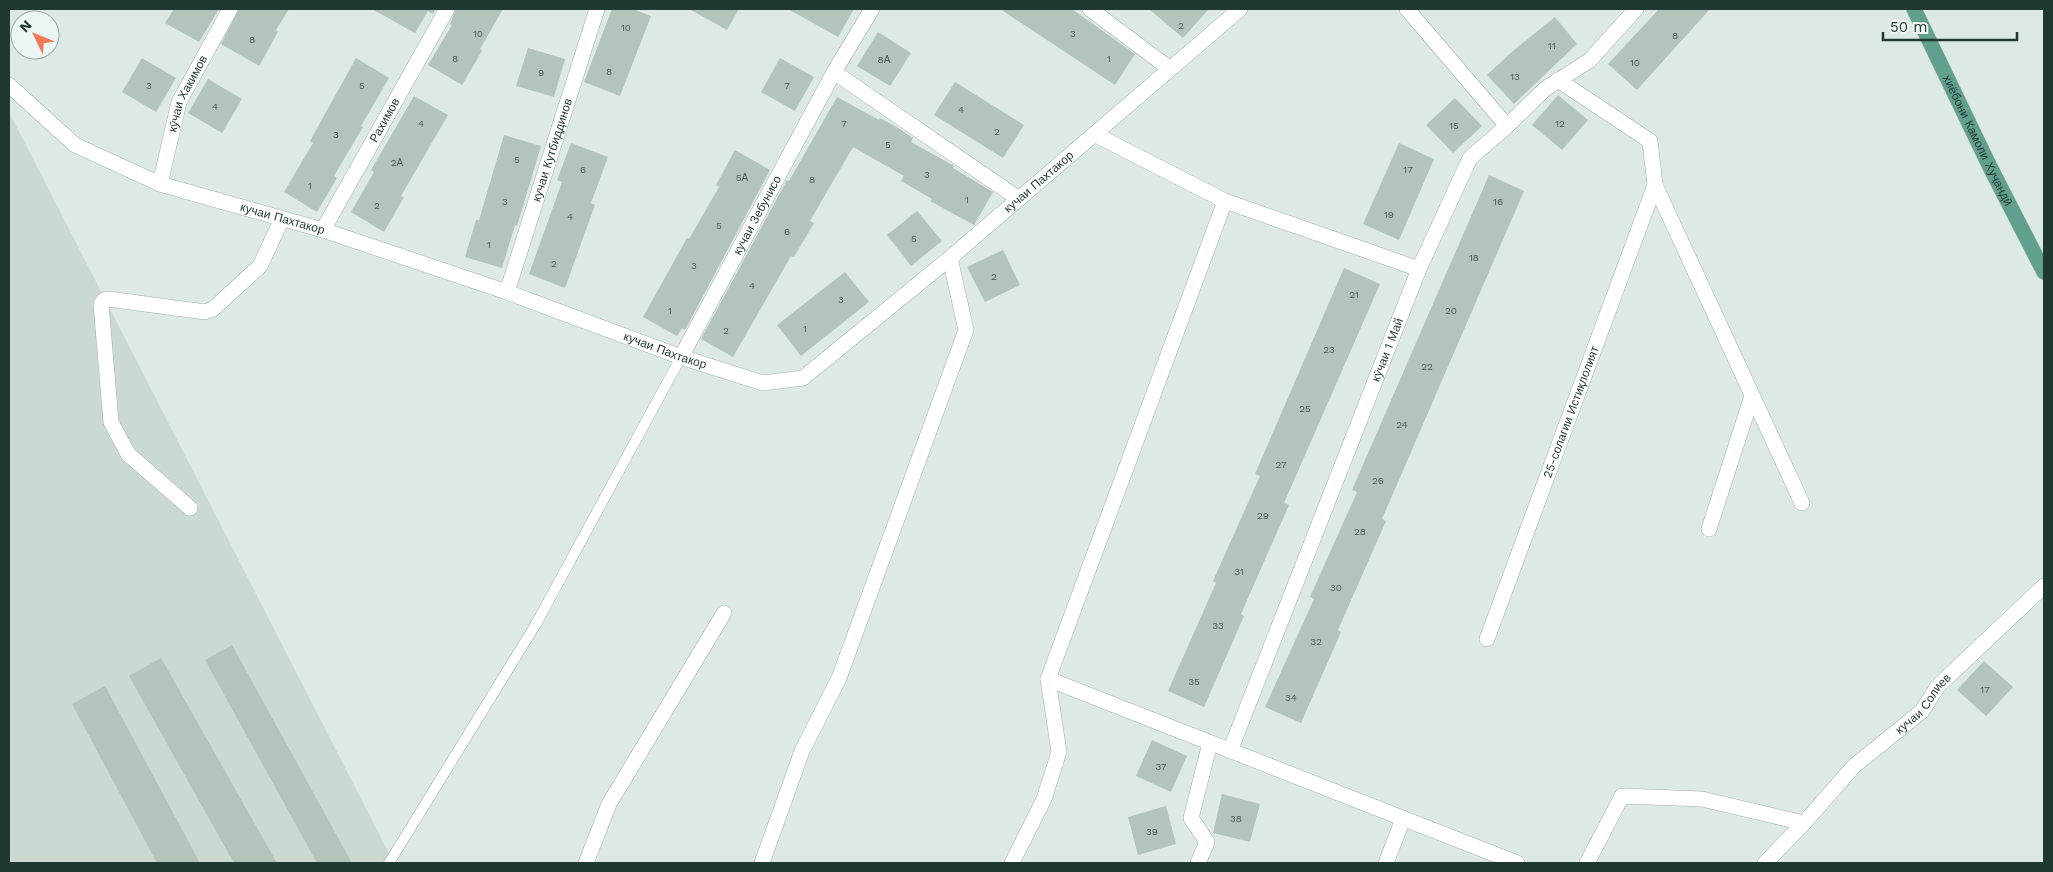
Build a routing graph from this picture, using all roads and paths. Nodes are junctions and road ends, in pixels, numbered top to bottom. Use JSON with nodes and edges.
{"nodes":[{"id":1,"x":230,"y":9,"type":"edge"},
{"id":2,"x":447,"y":9,"type":"edge"},
{"id":3,"x":597,"y":9,"type":"edge"},
{"id":4,"x":872,"y":9,"type":"edge"},
{"id":5,"x":1090,"y":9,"type":"edge"},
{"id":6,"x":1240,"y":9,"type":"edge"},
{"id":7,"x":1407,"y":9,"type":"edge"},
{"id":8,"x":1636,"y":9,"type":"edge"},
{"id":9,"x":1914,"y":9,"type":"edge"},
{"id":10,"x":1170,"y":68,"type":"junction"},
{"id":11,"x":834,"y":72,"type":"junction"},
{"id":12,"x":1558,"y":80,"type":"junction"},
{"id":13,"x":9,"y":85,"type":"edge"},
{"id":14,"x":1507,"y":126,"type":"junction"},
{"id":15,"x":1094,"y":134,"type":"junction"},
{"id":16,"x":160,"y":184,"type":"junction"},
{"id":17,"x":1656,"y":185,"type":"junction"},
{"id":18,"x":1019,"y":198,"type":"junction"},
{"id":19,"x":1225,"y":202,"type":"junction"},
{"id":20,"x":282,"y":219,"type":"junction"},
{"id":21,"x":323,"y":230,"type":"junction"},
{"id":22,"x":950,"y":258,"type":"junction"},
{"id":23,"x":1419,"y":269,"type":"junction"},
{"id":24,"x":2044,"y":272,"type":"edge"},
{"id":25,"x":507,"y":292,"type":"junction"},
{"id":26,"x":681,"y":357,"type":"junction"},
{"id":27,"x":1752,"y":396,"type":"junction"},
{"id":28,"x":1802,"y":503,"type":"dead end"},
{"id":29,"x":190,"y":508,"type":"dead end"},
{"id":30,"x":1709,"y":529,"type":"dead end"},
{"id":31,"x":2044,"y":586,"type":"edge"},
{"id":32,"x":724,"y":613,"type":"dead end"},
{"id":33,"x":1488,"y":639,"type":"dead end"},
{"id":34,"x":1048,"y":679,"type":"junction"},
{"id":35,"x":1210,"y":743,"type":"junction"},
{"id":36,"x":1230,"y":751,"type":"junction"},
{"id":37,"x":1403,"y":819,"type":"junction"},
{"id":38,"x":1804,"y":823,"type":"junction"},
{"id":39,"x":389,"y":863,"type":"edge"},
{"id":40,"x":586,"y":863,"type":"edge"},
{"id":41,"x":762,"y":863,"type":"edge"},
{"id":42,"x":1012,"y":863,"type":"edge"},
{"id":43,"x":1198,"y":863,"type":"edge"},
{"id":44,"x":1386,"y":863,"type":"edge"},
{"id":45,"x":1517,"y":863,"type":"edge"},
{"id":46,"x":1587,"y":863,"type":"edge"},
{"id":47,"x":1765,"y":863,"type":"edge"}],
"edges":[{"from":1,"to":16,"type":"street","name":"кӯчаи Хакимов"},
{"from":2,"to":21,"type":"street","name":"Рахимов"},
{"from":3,"to":25,"type":"street","name":"кучаи Кутбиддинов"},
{"from":4,"to":11,"type":"street","name":"кучаи Зебунисо"},
{"from":5,"to":10,"type":"street"},
{"from":6,"to":10,"type":"street","name":"кучаи Пахтакор"},
{"from":7,"to":14,"type":"street"},
{"from":8,"to":12,"type":"street","name":"кӯчаи 1 Май"},
{"from":9,"to":24,"type":"main road","name":"хиёбони Камоли Хуҷандӣ"},
{"from":10,"to":15,"type":"street","name":"кучаи Пахтакор"},
{"from":11,"to":18,"type":"street"},
{"from":11,"to":26,"type":"street","name":"кучаи Зебунисо"},
{"from":12,"to":14,"type":"street","name":"кӯчаи 1 Май"},
{"from":12,"to":17,"type":"street","name":"25-солагии Истиқлолият"},
{"from":13,"to":16,"type":"street","name":"кучаи Пахтакор"},
{"from":14,"to":23,"type":"street","name":"кӯчаи 1 Май"},
{"from":15,"to":18,"type":"street","name":"кучаи Пахтакор"},
{"from":15,"to":19,"type":"street"},
{"from":16,"to":20,"type":"street","name":"кучаи Пахтакор"},
{"from":17,"to":27,"type":"street","name":"25-солагии Истиқлолият"},
{"from":17,"to":33,"type":"street","name":"25-солагии Истиқлолият"},
{"from":18,"to":22,"type":"street","name":"кучаи Пахтакор"},
{"from":19,"to":23,"type":"street"},
{"from":19,"to":34,"type":"street"},
{"from":20,"to":21,"type":"street","name":"кучаи Пахтакор"},
{"from":20,"to":29,"type":"street"},
{"from":21,"to":25,"type":"street","name":"кучаи Пахтакор"},
{"from":22,"to":26,"type":"street","name":"кучаи Пахтакор"},
{"from":22,"to":41,"type":"street"},
{"from":23,"to":36,"type":"street","name":"кӯчаи 1 Май"},
{"from":25,"to":26,"type":"street","name":"кучаи Пахтакор"},
{"from":26,"to":39,"type":"lane"},
{"from":27,"to":28,"type":"street","name":"25-солагии Истиқлолият"},
{"from":27,"to":30,"type":"street"},
{"from":31,"to":38,"type":"street","name":"кучаи Солиев"},
{"from":32,"to":40,"type":"street"},
{"from":34,"to":35,"type":"street"},
{"from":34,"to":42,"type":"street"},
{"from":35,"to":36,"type":"street"},
{"from":35,"to":43,"type":"street"},
{"from":36,"to":37,"type":"street"},
{"from":37,"to":44,"type":"street"},
{"from":37,"to":45,"type":"street"},
{"from":38,"to":46,"type":"street"},
{"from":38,"to":47,"type":"street","name":"кучаи Солиев"}]}
